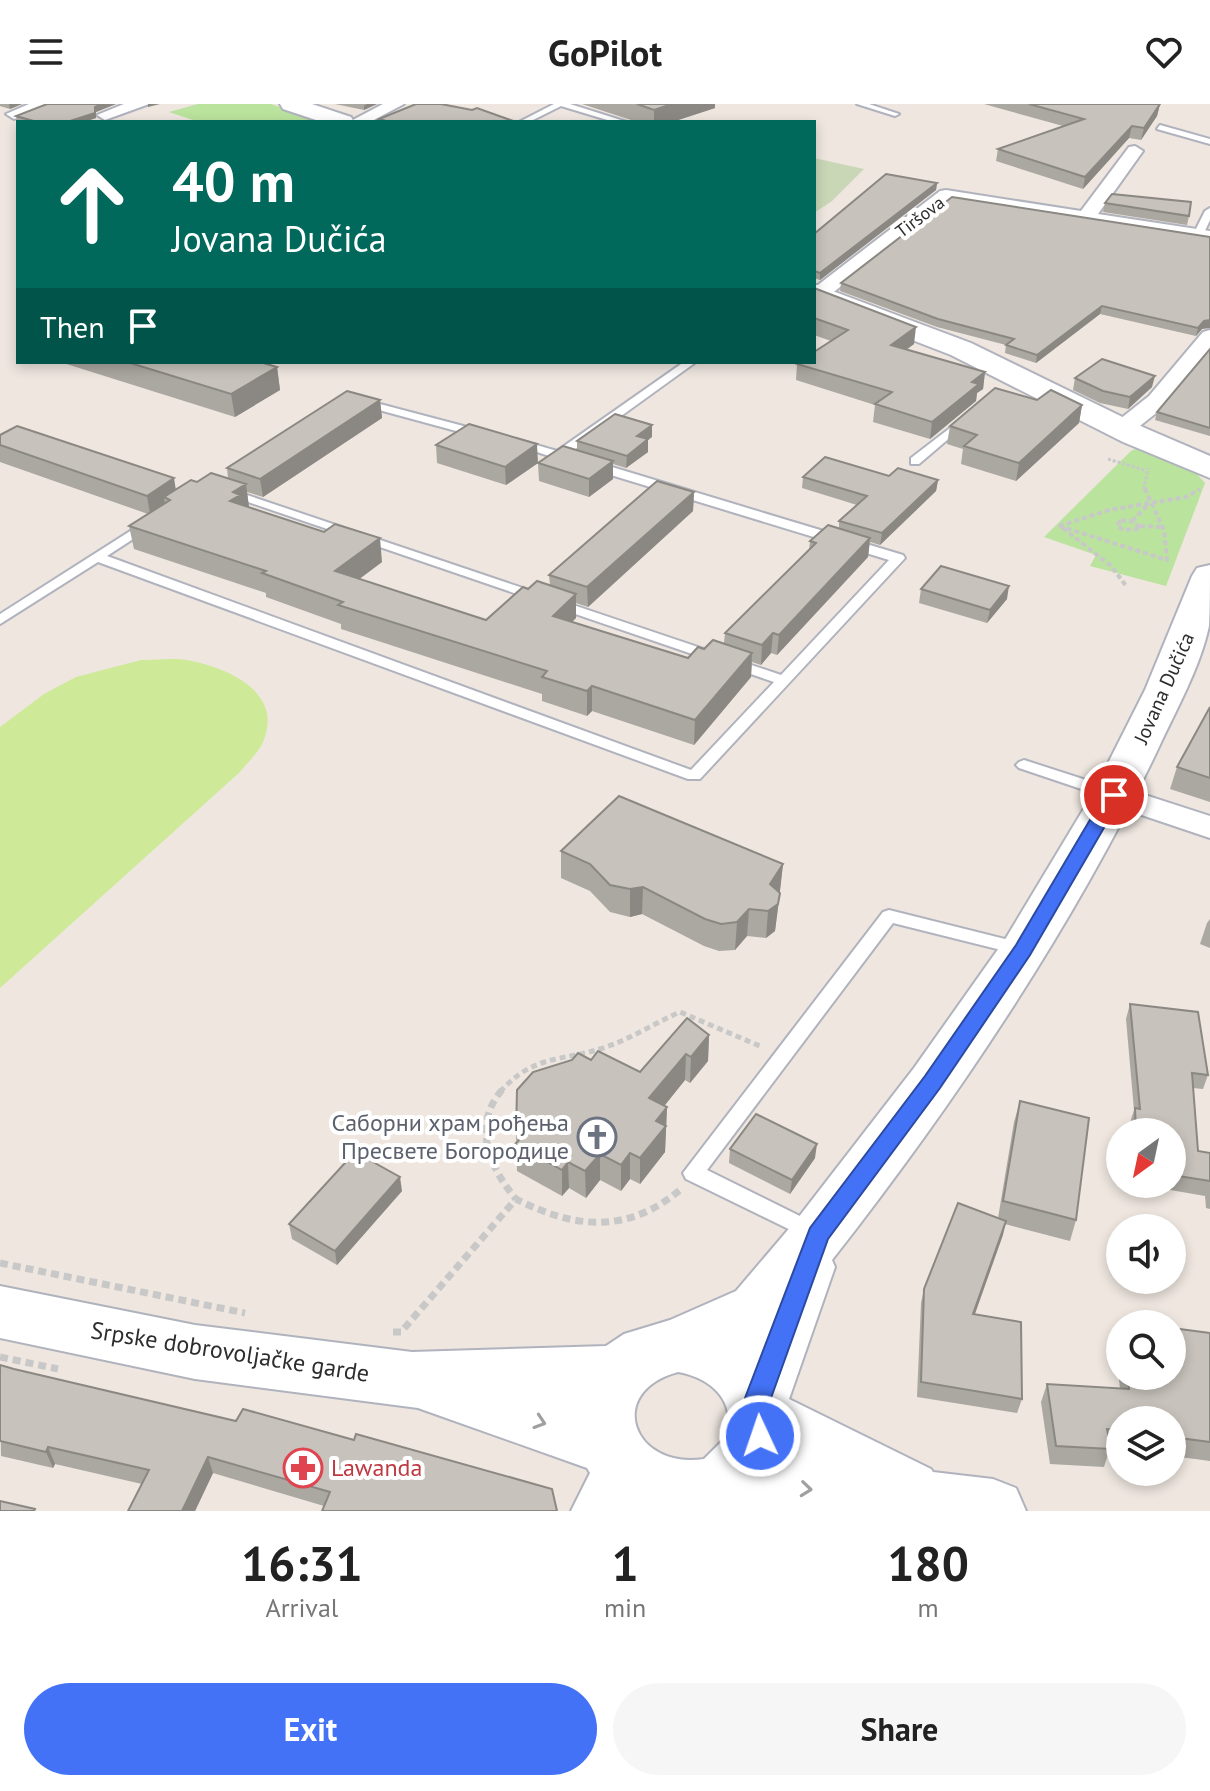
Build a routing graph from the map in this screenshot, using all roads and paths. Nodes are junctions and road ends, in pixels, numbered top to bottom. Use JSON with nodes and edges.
{"nodes":[{"id":1,"x":45,"y":104,"type":"edge"},
{"id":2,"x":141,"y":104,"type":"edge"},
{"id":3,"x":291,"y":104,"type":"edge"},
{"id":4,"x":396,"y":104,"type":"edge"},
{"id":5,"x":561,"y":104,"type":"edge"},
{"id":6,"x":861,"y":104,"type":"edge"},
{"id":7,"x":14,"y":114,"type":"edge"},
{"id":8,"x":895,"y":114,"type":"dead end"},
{"id":9,"x":105,"y":115,"type":"dead end"},
{"id":10,"x":337,"y":120,"type":"edge"},
{"id":11,"x":361,"y":120,"type":"edge"},
{"id":12,"x":527,"y":120,"type":"edge"},
{"id":13,"x":616,"y":120,"type":"edge"},
{"id":14,"x":1160,"y":127,"type":"edge"},
{"id":15,"x":1210,"y":142,"type":"edge"},
{"id":16,"x":1135,"y":151,"type":"dead end"},
{"id":17,"x":1210,"y":211,"type":"edge"},
{"id":18,"x":1086,"y":217,"type":"junction"},
{"id":19,"x":1204,"y":236,"type":"edge"},
{"id":20,"x":817,"y":293,"type":"edge"},
{"id":21,"x":1210,"y":336,"type":"edge"},
{"id":22,"x":688,"y":364,"type":"edge"},
{"id":23,"x":348,"y":400,"type":"edge"},
{"id":24,"x":968,"y":416,"type":"edge"},
{"id":25,"x":1123,"y":428,"type":"junction"},
{"id":26,"x":559,"y":455,"type":"junction"},
{"id":27,"x":1108,"y":459,"type":"dead end"},
{"id":28,"x":915,"y":461,"type":"dead end"},
{"id":29,"x":1147,"y":463,"type":"dead end"},
{"id":30,"x":1149,"y":471,"type":"junction"},
{"id":31,"x":1204,"y":476,"type":"edge"},
{"id":32,"x":208,"y":486,"type":"edge"},
{"id":33,"x":1150,"y":504,"type":"junction"},
{"id":34,"x":1109,"y":510,"type":"junction"},
{"id":35,"x":158,"y":517,"type":"edge"},
{"id":36,"x":1121,"y":520,"type":"junction"},
{"id":37,"x":1132,"y":521,"type":"junction"},
{"id":38,"x":1059,"y":526,"type":"junction"},
{"id":39,"x":1140,"y":526,"type":"junction"},
{"id":40,"x":1162,"y":527,"type":"junction"},
{"id":41,"x":1123,"y":530,"type":"junction"},
{"id":42,"x":1114,"y":541,"type":"junction"},
{"id":43,"x":97,"y":557,"type":"junction"},
{"id":44,"x":1210,"y":576,"type":"edge"},
{"id":45,"x":1127,"y":587,"type":"dead end"},
{"id":46,"x":0,"y":620,"type":"edge"},
{"id":47,"x":782,"y":680,"type":"junction"},
{"id":48,"x":1024,"y":765,"type":"dead end"},
{"id":49,"x":1114,"y":795,"type":"junction"},
{"id":50,"x":1210,"y":827,"type":"edge"},
{"id":51,"x":1023,"y":950,"type":"junction"},
{"id":52,"x":783,"y":1056,"type":"junction"},
{"id":53,"x":693,"y":1173,"type":"junction"},
{"id":54,"x":516,"y":1199,"type":"junction"},
{"id":55,"x":818,"y":1235,"type":"junction"},
{"id":56,"x":0,"y":1263,"type":"edge"},
{"id":57,"x":0,"y":1312,"type":"edge"},
{"id":58,"x":258,"y":1316,"type":"dead end"},
{"id":59,"x":678,"y":1345,"type":"junction"},
{"id":60,"x":400,"y":1356,"type":"junction"},
{"id":61,"x":616,"y":1374,"type":"junction"},
{"id":62,"x":760,"y":1408,"type":"junction"},
{"id":63,"x":653,"y":1485,"type":"edge"},
{"id":64,"x":964,"y":1508,"type":"edge"}],
"edges":[{"from":1,"to":7,"type":"street"},
{"from":2,"to":9,"type":"street"},
{"from":3,"to":10,"type":"street"},
{"from":4,"to":11,"type":"street"},
{"from":5,"to":12,"type":"lane"},
{"from":5,"to":13,"type":"lane"},
{"from":6,"to":8,"type":"lane"},
{"from":14,"to":15,"type":"lane"},
{"from":16,"to":18,"type":"street"},
{"from":17,"to":19,"type":"lane"},
{"from":18,"to":19,"type":"street","name":"Tiršova"},
{"from":18,"to":20,"type":"street","name":"Tiršova"},
{"from":20,"to":25,"type":"street"},
{"from":21,"to":25,"type":"street"},
{"from":22,"to":26,"type":"lane"},
{"from":23,"to":26,"type":"lane"},
{"from":24,"to":28,"type":"lane"},
{"from":25,"to":31,"type":"street"},
{"from":26,"to":47,"type":"lane"},
{"from":27,"to":30,"type":"path"},
{"from":29,"to":30,"type":"path"},
{"from":30,"to":33,"type":"path"},
{"from":31,"to":33,"type":"path"},
{"from":32,"to":47,"type":"lane"},
{"from":33,"to":34,"type":"path"},
{"from":33,"to":37,"type":"path"},
{"from":33,"to":40,"type":"path"},
{"from":34,"to":36,"type":"path"},
{"from":34,"to":38,"type":"path"},
{"from":35,"to":43,"type":"lane"},
{"from":36,"to":37,"type":"path"},
{"from":36,"to":41,"type":"path"},
{"from":37,"to":39,"type":"path"},
{"from":38,"to":42,"type":"path"},
{"from":38,"to":45,"type":"path"},
{"from":39,"to":40,"type":"path"},
{"from":39,"to":41,"type":"path"},
{"from":40,"to":42,"type":"path"},
{"from":41,"to":42,"type":"path"},
{"from":43,"to":46,"type":"lane"},
{"from":43,"to":47,"type":"lane"},
{"from":44,"to":49,"type":"street","name":"Jovana Dučića"},
{"from":48,"to":49,"type":"lane"},
{"from":49,"to":50,"type":"street"},
{"from":49,"to":51,"type":"street","name":"Jovana Dučića"},
{"from":51,"to":52,"type":"lane"},
{"from":51,"to":55,"type":"street","name":"Jovana Dučića"},
{"from":52,"to":53,"type":"lane"},
{"from":52,"to":54,"type":"path"},
{"from":53,"to":54,"type":"path"},
{"from":53,"to":55,"type":"lane"},
{"from":54,"to":60,"type":"path"},
{"from":55,"to":59,"type":"street"},
{"from":55,"to":62,"type":"street"},
{"from":56,"to":58,"type":"path"},
{"from":57,"to":60,"type":"street","name":"Srpske dobrovoljačke garde"},
{"from":59,"to":61,"type":"street"},
{"from":59,"to":62,"type":"street"},
{"from":60,"to":61,"type":"street"},
{"from":60,"to":63,"type":"street","one_way":true},
{"from":61,"to":63,"type":"street"},
{"from":62,"to":63,"type":"street"},
{"from":62,"to":64,"type":"street"},
{"from":63,"to":64,"type":"street","one_way":true}]}
